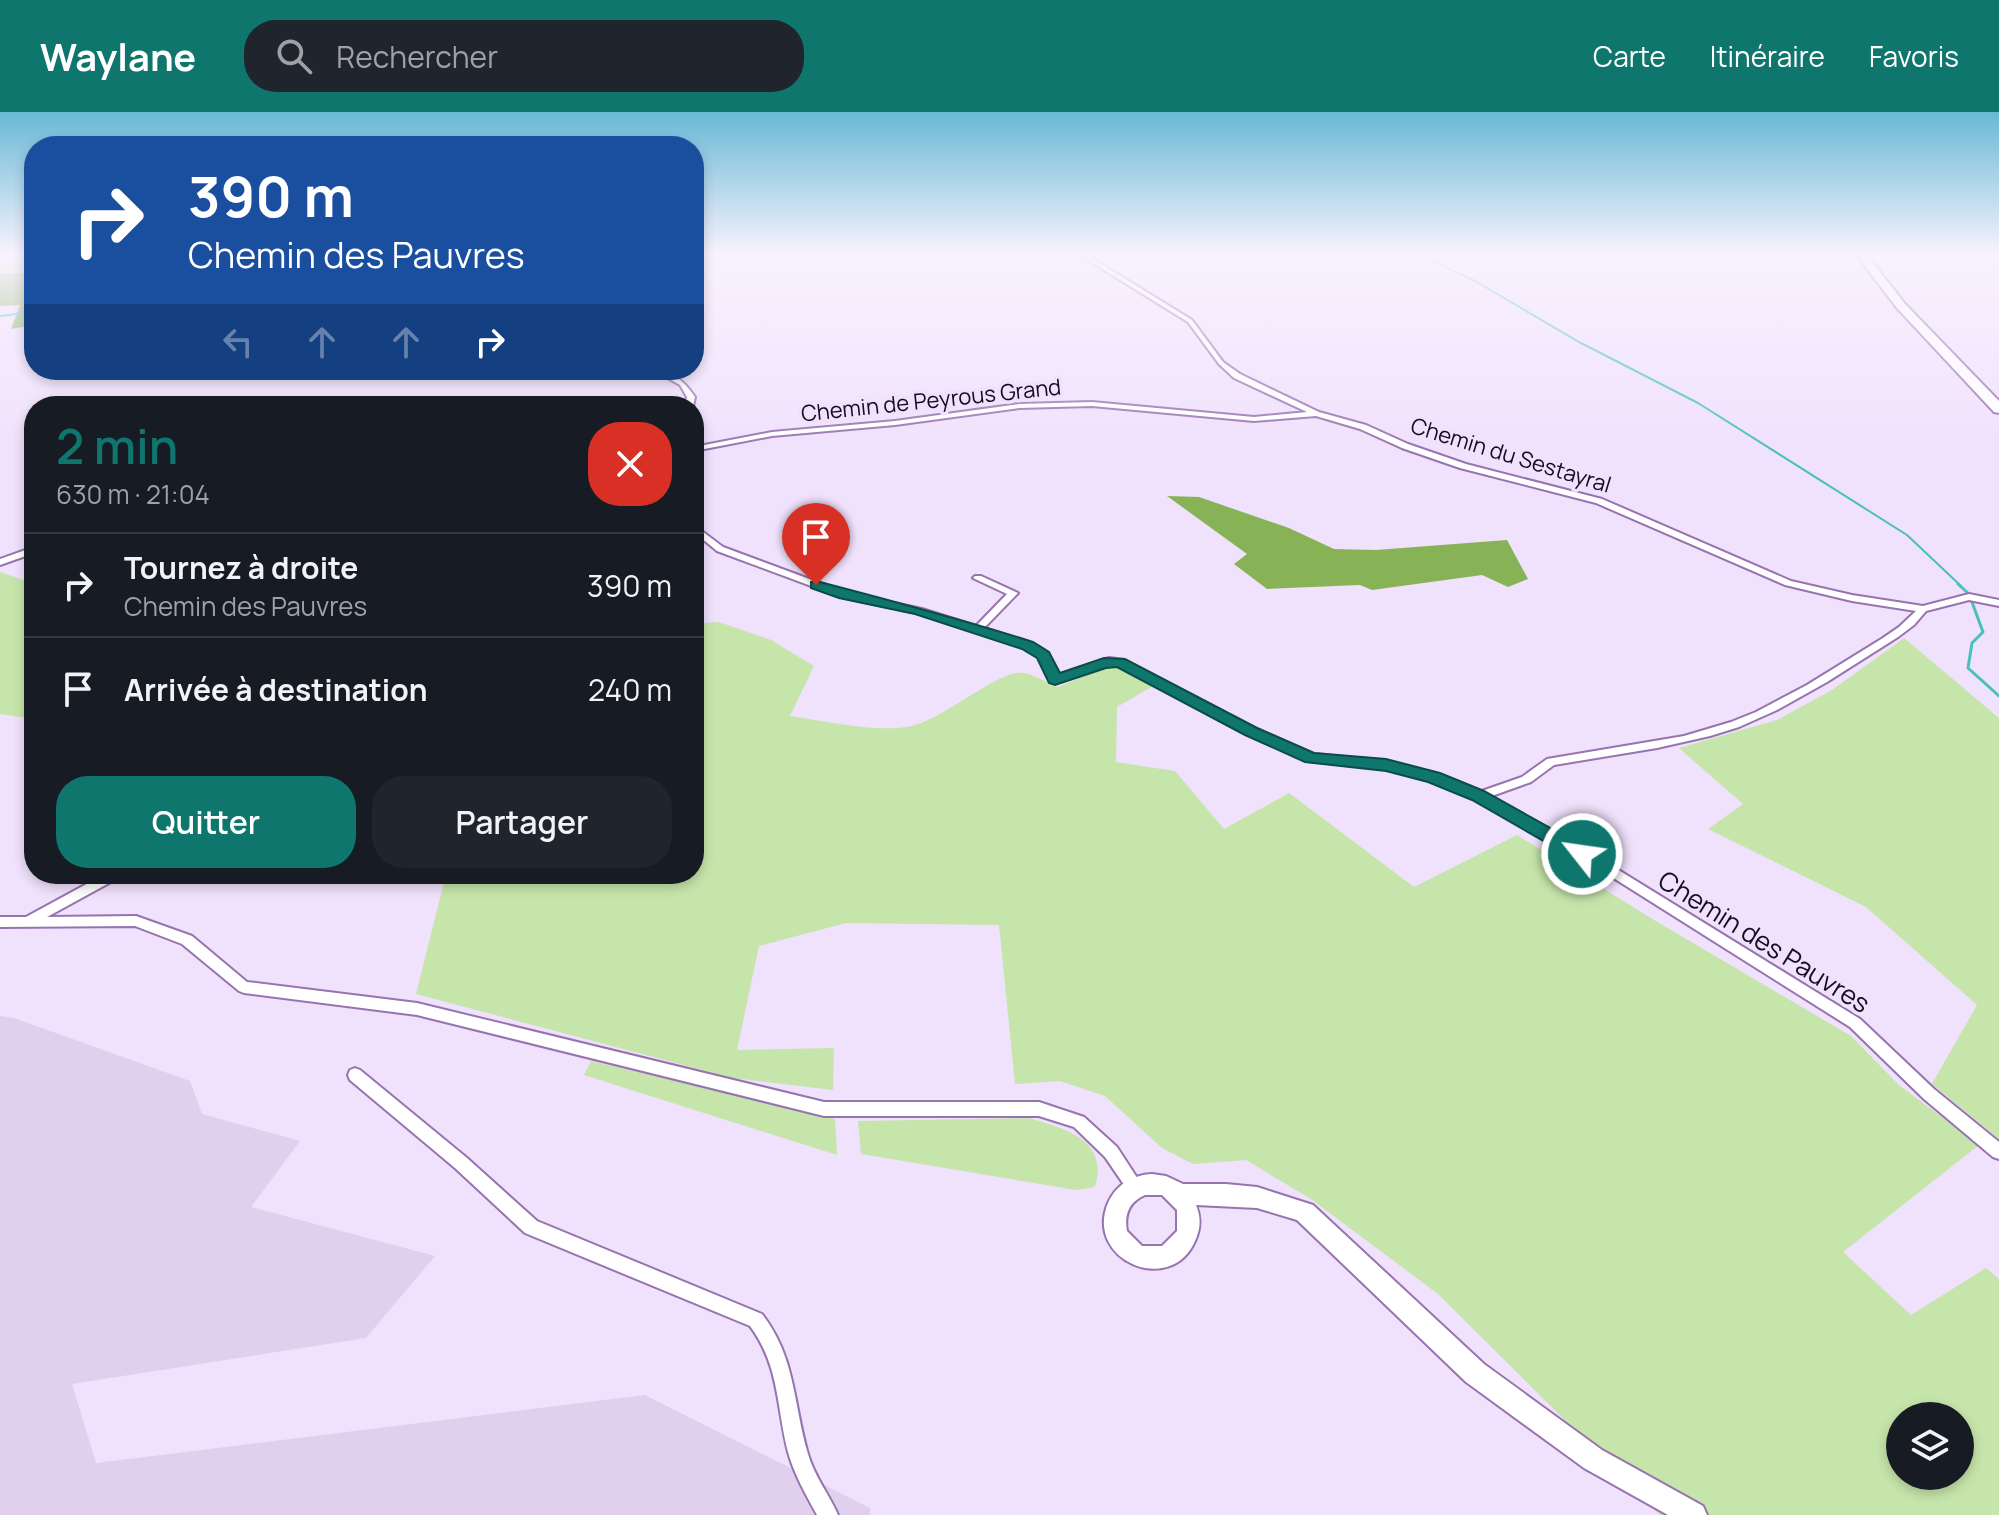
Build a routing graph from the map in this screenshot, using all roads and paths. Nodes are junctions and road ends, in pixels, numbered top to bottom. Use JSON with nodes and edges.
{"nodes":[{"id":1,"x":1188,"y":319,"type":"edge"},
{"id":2,"x":1914,"y":319,"type":"edge"},
{"id":3,"x":1922,"y":319,"type":"edge"},
{"id":4,"x":673,"y":380,"type":"edge"},
{"id":5,"x":690,"y":396,"type":"edge"},
{"id":6,"x":1999,"y":400,"type":"edge"},
{"id":7,"x":1999,"y":409,"type":"edge"},
{"id":8,"x":1316,"y":414,"type":"junction"},
{"id":9,"x":704,"y":447,"type":"edge"},
{"id":10,"x":704,"y":536,"type":"edge"},
{"id":11,"x":24,"y":554,"type":"edge"},
{"id":12,"x":0,"y":562,"type":"edge"},
{"id":13,"x":978,"y":578,"type":"dead end"},
{"id":14,"x":1999,"y":603,"type":"edge"},
{"id":15,"x":1923,"y":609,"type":"junction"},
{"id":16,"x":978,"y":629,"type":"junction"},
{"id":17,"x":1478,"y":796,"type":"junction"},
{"id":18,"x":97,"y":884,"type":"edge"},
{"id":19,"x":28,"y":921,"type":"junction"},
{"id":20,"x":0,"y":922,"type":"edge"},
{"id":21,"x":355,"y":1075,"type":"dead end"},
{"id":22,"x":1999,"y":1152,"type":"edge"},
{"id":23,"x":1135,"y":1187,"type":"junction"},
{"id":24,"x":1182,"y":1204,"type":"junction"},
{"id":25,"x":828,"y":1515,"type":"edge"},
{"id":26,"x":1694,"y":1515,"type":"edge"}],
"edges":[{"from":1,"to":8,"type":"street","name":"Chemin du Sestayral"},
{"from":2,"to":7,"type":"highway"},
{"from":3,"to":6,"type":"highway"},
{"from":4,"to":5,"type":"street"},
{"from":8,"to":9,"type":"street","name":"Chemin de Peyrous Grand"},
{"from":8,"to":15,"type":"street","name":"Chemin du Sestayral"},
{"from":10,"to":16,"type":"street","name":"Chemin des Pauvres"},
{"from":11,"to":12,"type":"street"},
{"from":13,"to":16,"type":"street"},
{"from":14,"to":15,"type":"street","name":"Chemin du Sestayral"},
{"from":15,"to":17,"type":"street"},
{"from":16,"to":17,"type":"street","name":"Chemin des Pauvres"},
{"from":17,"to":22,"type":"street","name":"Chemin des Pauvres"},
{"from":18,"to":19,"type":"street"},
{"from":19,"to":20,"type":"street"},
{"from":19,"to":23,"type":"street"},
{"from":21,"to":25,"type":"street"},
{"from":23,"to":24,"type":"street"},
{"from":23,"to":24,"type":"street"},
{"from":24,"to":26,"type":"street"}]}
